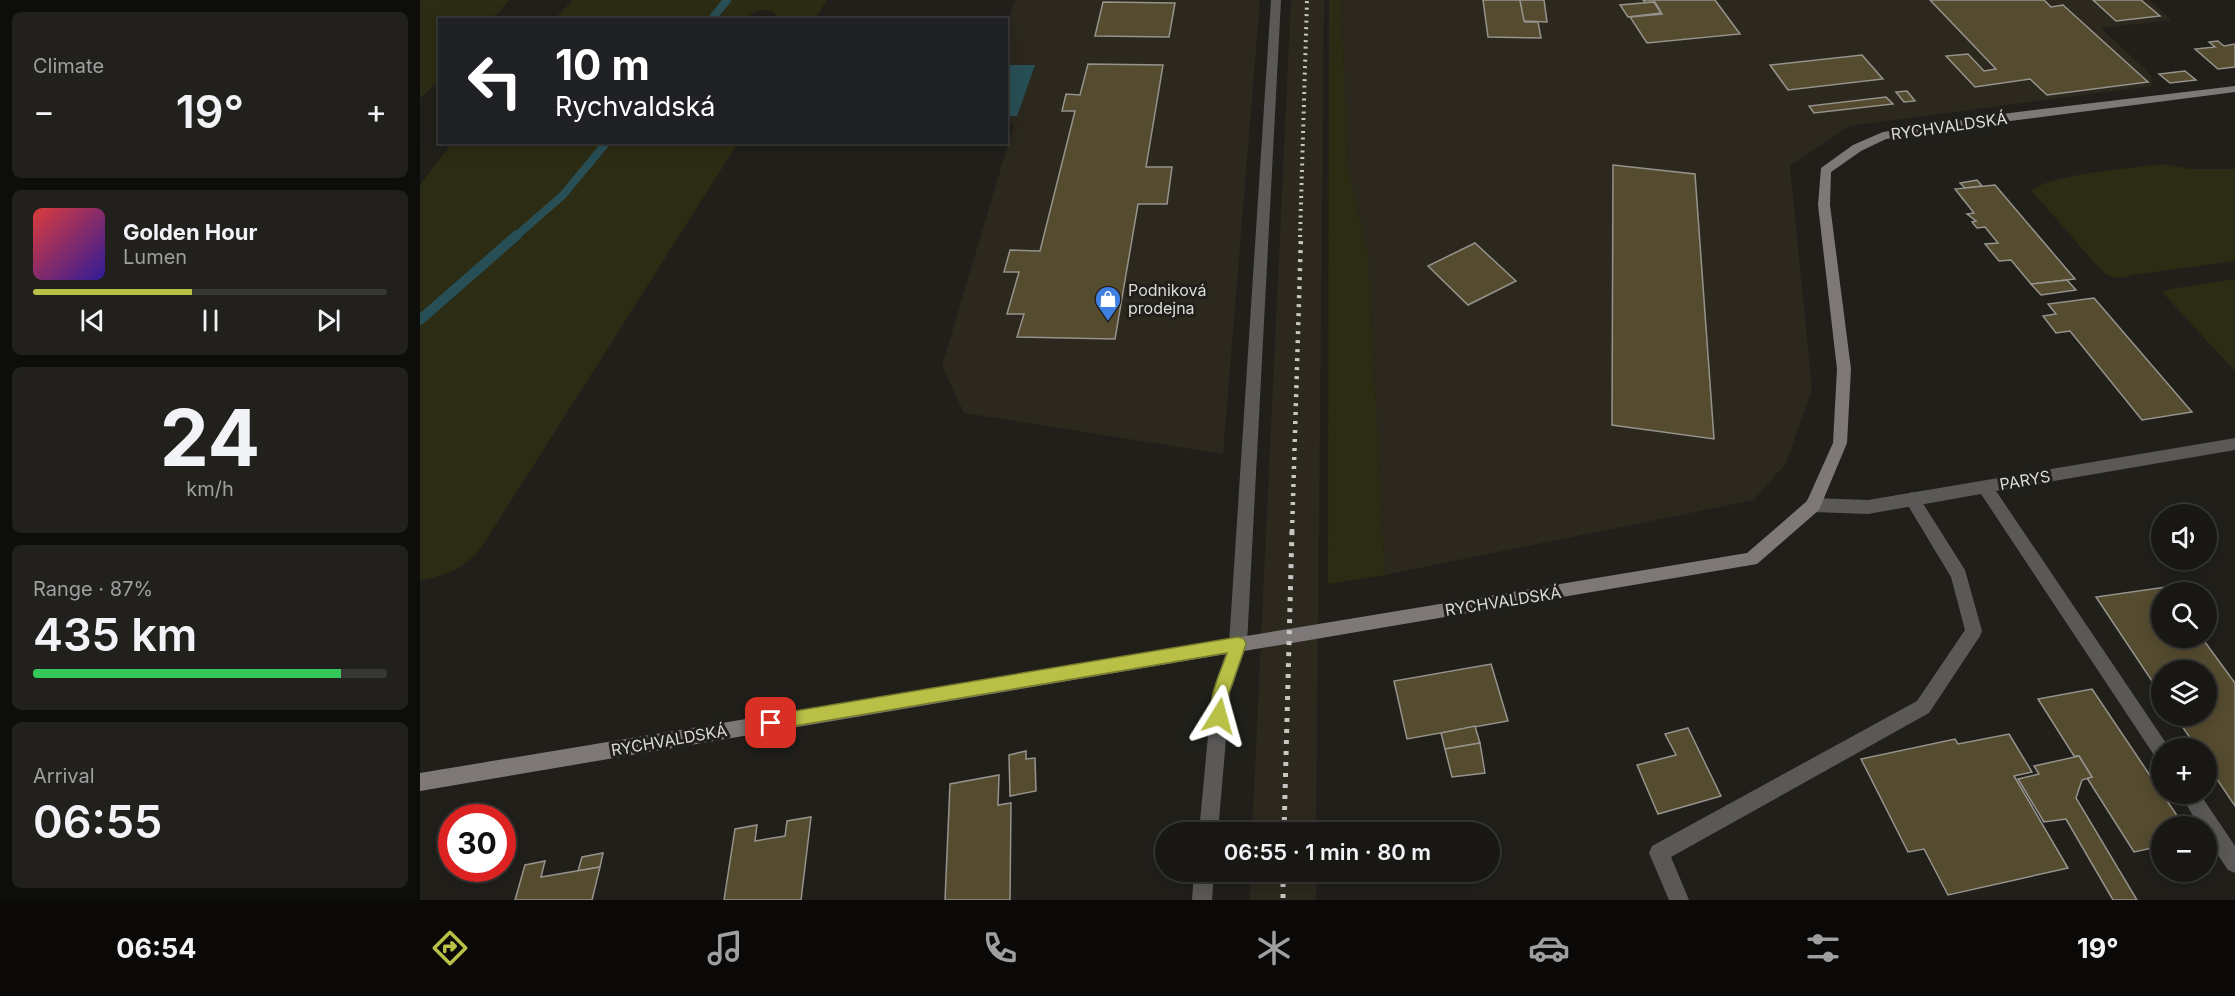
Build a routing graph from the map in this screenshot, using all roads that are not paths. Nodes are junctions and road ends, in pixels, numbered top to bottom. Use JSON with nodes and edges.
{"nodes":[{"id":1,"x":1276,"y":0,"type":"edge"},
{"id":2,"x":2235,"y":89,"type":"edge"},
{"id":3,"x":2235,"y":444,"type":"edge"},
{"id":4,"x":1985,"y":487,"type":"junction"},
{"id":5,"x":1912,"y":499,"type":"junction"},
{"id":6,"x":1814,"y":505,"type":"junction"},
{"id":7,"x":1238,"y":644,"type":"junction"},
{"id":8,"x":2153,"y":738,"type":"edge"},
{"id":9,"x":420,"y":782,"type":"edge"},
{"id":10,"x":2196,"y":804,"type":"edge"},
{"id":11,"x":1209,"y":822,"type":"edge"},
{"id":12,"x":2235,"y":863,"type":"edge"},
{"id":13,"x":1203,"y":882,"type":"edge"},
{"id":14,"x":1202,"y":900,"type":"edge"},
{"id":15,"x":1679,"y":900,"type":"edge"}],
"edges":[{"from":1,"to":7,"type":"street"},
{"from":2,"to":6,"type":"street","name":"RYCHVALDSKÁ"},
{"from":3,"to":4,"type":"street","name":"PARYS"},
{"from":4,"to":5,"type":"street","name":"PARYS"},
{"from":4,"to":8,"type":"street"},
{"from":5,"to":6,"type":"street","name":"PARYS"},
{"from":5,"to":15,"type":"street"},
{"from":6,"to":7,"type":"street","name":"RYCHVALDSKÁ"},
{"from":7,"to":9,"type":"street","name":"RYCHVALDSKÁ"},
{"from":7,"to":11,"type":"street"},
{"from":10,"to":12,"type":"street"},
{"from":13,"to":14,"type":"street"}]}
